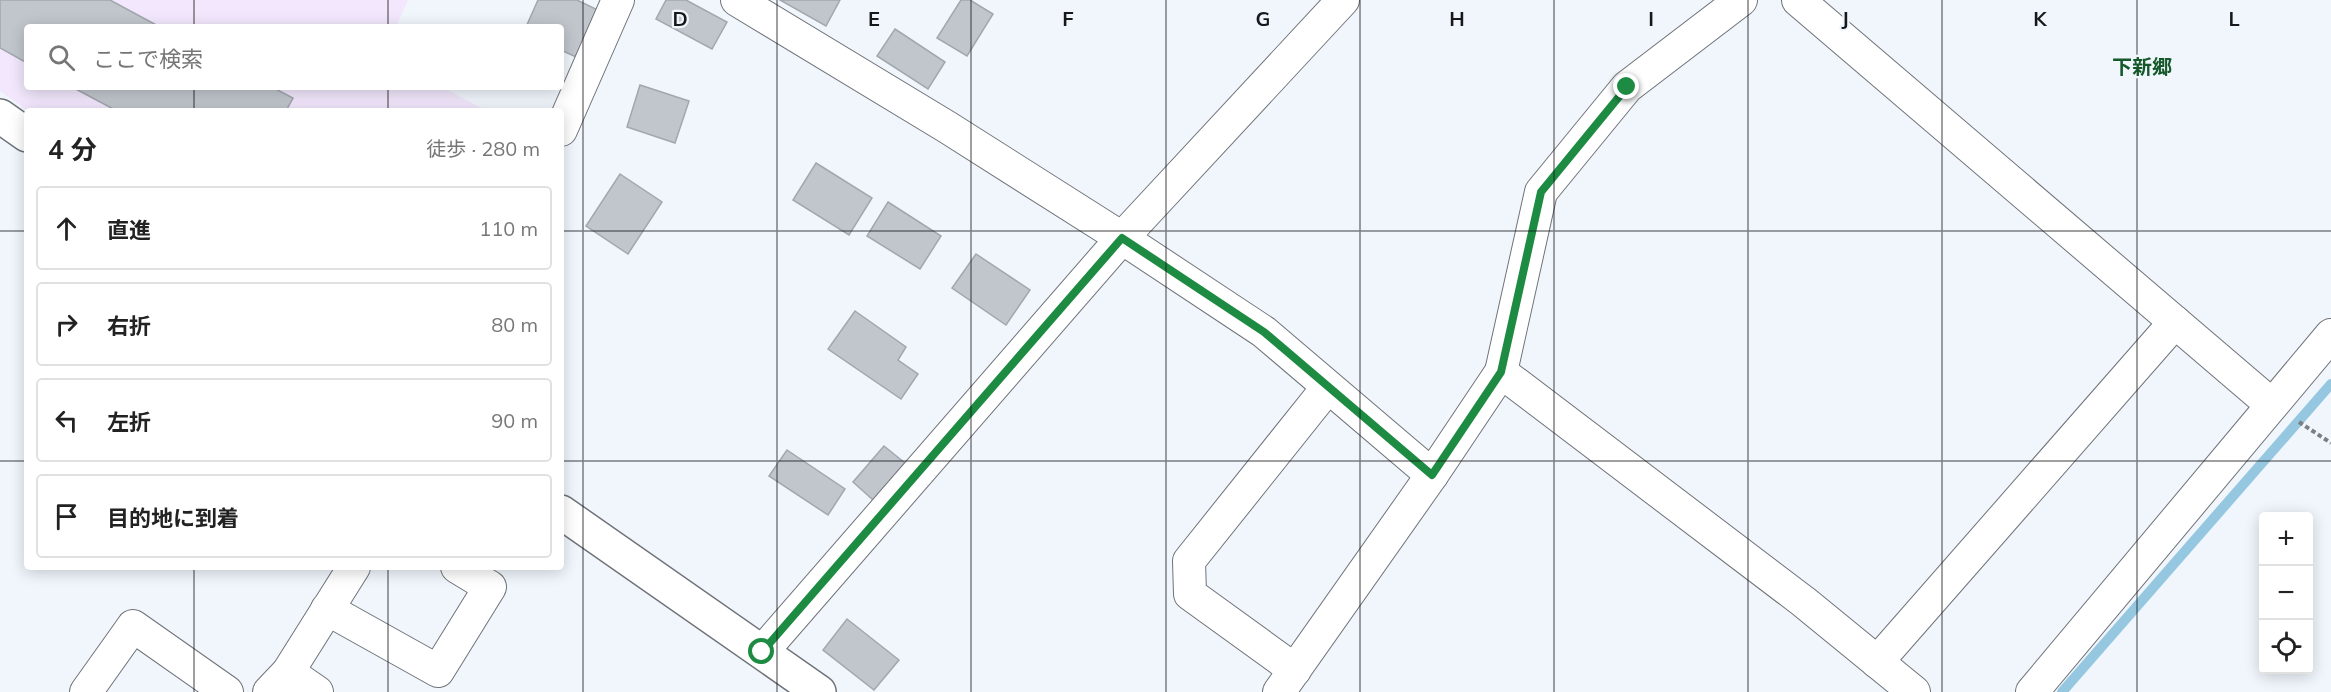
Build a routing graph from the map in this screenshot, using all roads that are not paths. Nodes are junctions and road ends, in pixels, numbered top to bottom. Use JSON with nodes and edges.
{"nodes":[{"id":1,"x":618,"y":0,"type":"edge"},
{"id":2,"x":737,"y":0,"type":"edge"},
{"id":3,"x":1741,"y":0,"type":"edge"},
{"id":4,"x":1798,"y":0,"type":"edge"},
{"id":5,"x":1328,"y":5,"type":"edge"},
{"id":6,"x":0,"y":116,"type":"edge"},
{"id":7,"x":564,"y":123,"type":"edge"},
{"id":8,"x":24,"y":133,"type":"edge"},
{"id":9,"x":1122,"y":238,"type":"junction"},
{"id":10,"x":2175,"y":322,"type":"junction"},
{"id":11,"x":2331,"y":335,"type":"edge"},
{"id":12,"x":1501,"y":372,"type":"junction"},
{"id":13,"x":1328,"y":387,"type":"junction"},
{"id":14,"x":2272,"y":405,"type":"junction"},
{"id":15,"x":1432,"y":475,"type":"junction"},
{"id":16,"x":564,"y":514,"type":"edge"},
{"id":17,"x":352,"y":570,"type":"edge"},
{"id":18,"x":462,"y":570,"type":"edge"},
{"id":19,"x":327,"y":609,"type":"junction"},
{"id":20,"x":762,"y":652,"type":"junction"},
{"id":21,"x":1877,"y":662,"type":"junction"},
{"id":22,"x":1287,"y":681,"type":"edge"},
{"id":23,"x":279,"y":682,"type":"edge"},
{"id":24,"x":86,"y":692,"type":"edge"},
{"id":25,"x":227,"y":692,"type":"edge"},
{"id":26,"x":317,"y":692,"type":"edge"},
{"id":27,"x":819,"y":692,"type":"edge"},
{"id":28,"x":1914,"y":692,"type":"edge"},
{"id":29,"x":2032,"y":692,"type":"edge"}],
"edges":[{"from":1,"to":7,"type":"street"},
{"from":2,"to":9,"type":"street"},
{"from":3,"to":12,"type":"street"},
{"from":4,"to":10,"type":"street"},
{"from":5,"to":9,"type":"street"},
{"from":6,"to":8,"type":"street"},
{"from":9,"to":13,"type":"street"},
{"from":9,"to":20,"type":"street"},
{"from":10,"to":14,"type":"street"},
{"from":10,"to":21,"type":"street"},
{"from":11,"to":14,"type":"street"},
{"from":12,"to":15,"type":"street"},
{"from":12,"to":21,"type":"street"},
{"from":13,"to":15,"type":"street"},
{"from":13,"to":22,"type":"street"},
{"from":14,"to":29,"type":"street"},
{"from":15,"to":22,"type":"street"},
{"from":16,"to":20,"type":"street"},
{"from":17,"to":19,"type":"street"},
{"from":18,"to":19,"type":"street"},
{"from":19,"to":23,"type":"street"},
{"from":20,"to":27,"type":"street"},
{"from":21,"to":28,"type":"street"},
{"from":23,"to":26,"type":"street"},
{"from":24,"to":25,"type":"street"}]}
